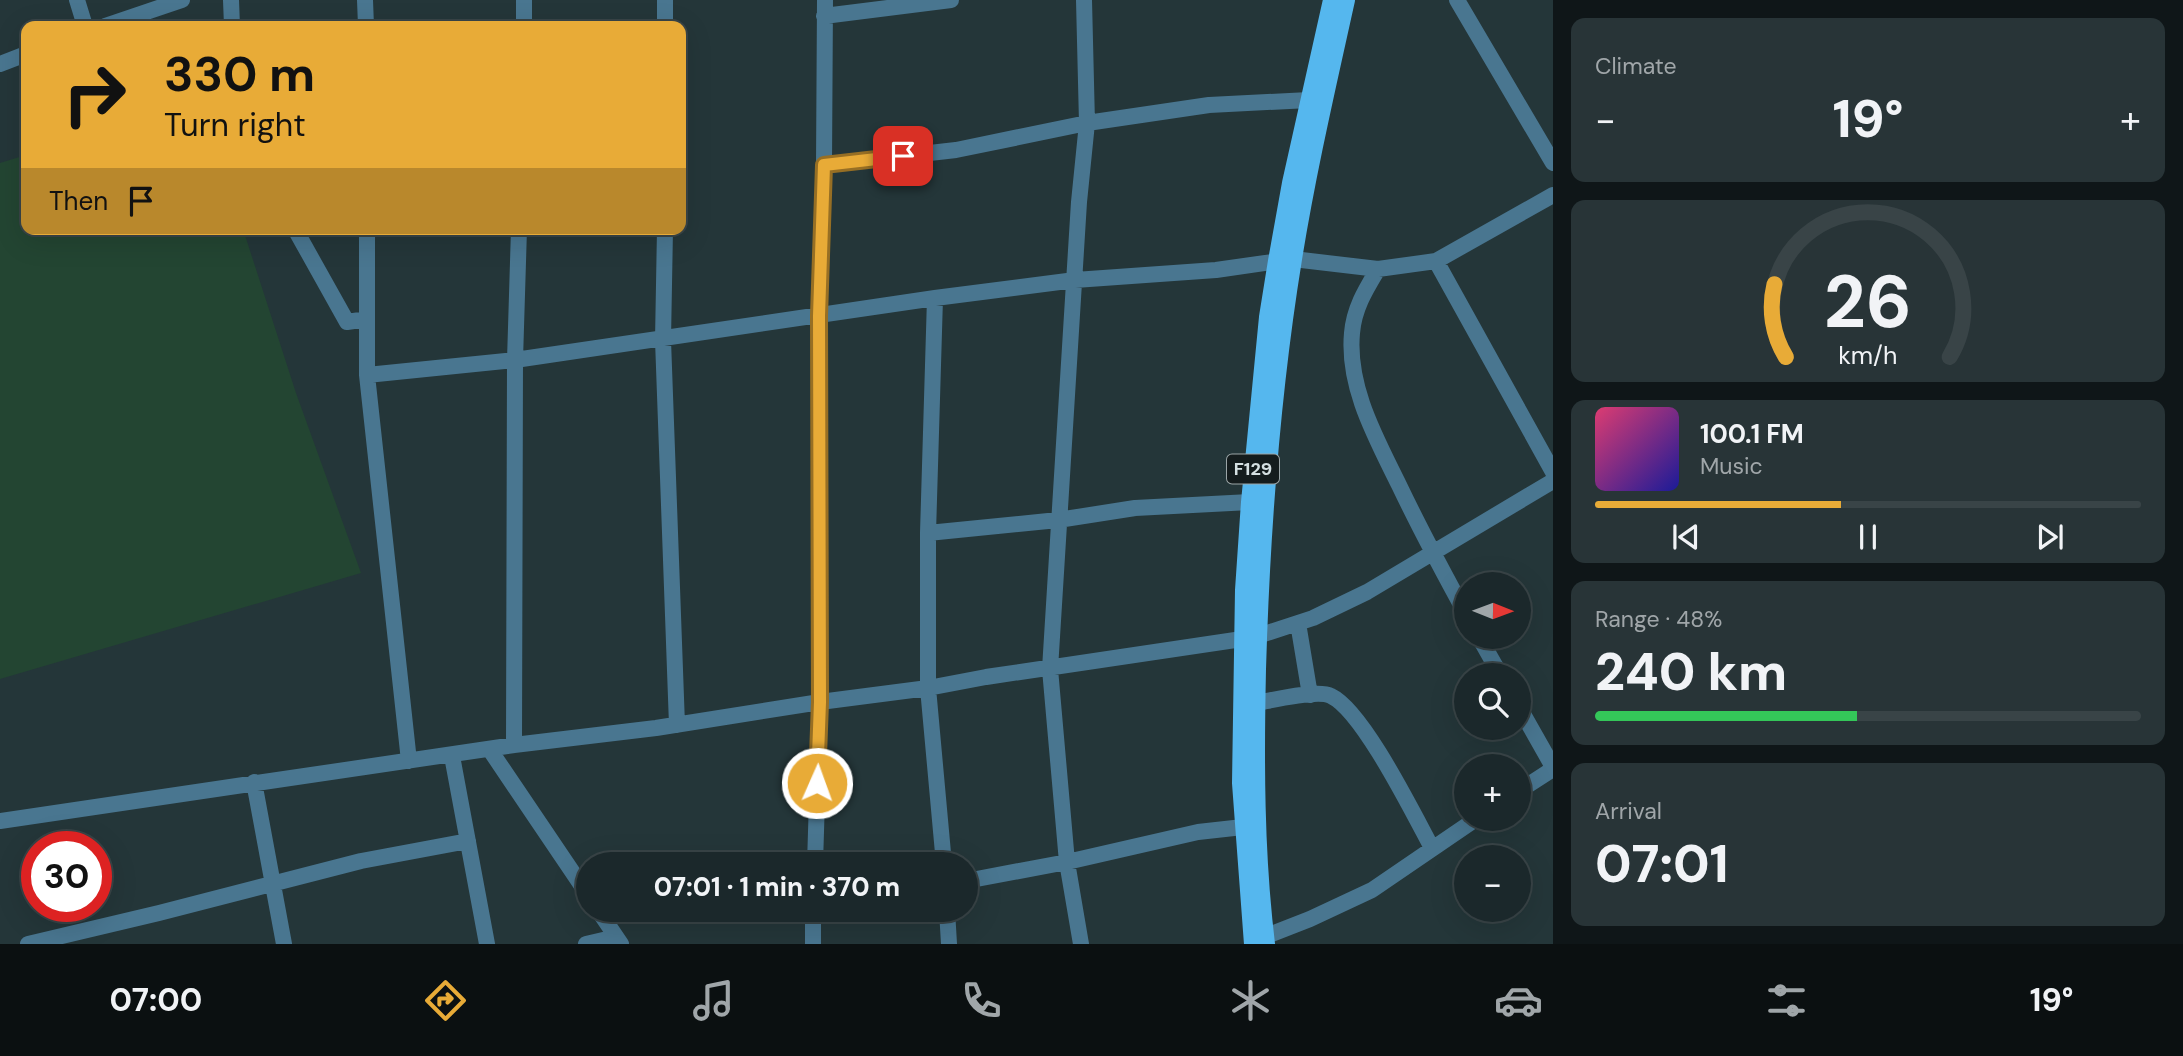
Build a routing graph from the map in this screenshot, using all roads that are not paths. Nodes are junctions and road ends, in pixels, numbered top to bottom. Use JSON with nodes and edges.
{"nodes":[{"id":1,"x":78,"y":0,"type":"edge"},
{"id":2,"x":182,"y":0,"type":"edge"},
{"id":3,"x":231,"y":0,"type":"edge"},
{"id":4,"x":365,"y":0,"type":"edge"},
{"id":5,"x":524,"y":0,"type":"edge"},
{"id":6,"x":665,"y":0,"type":"edge"},
{"id":7,"x":951,"y":0,"type":"edge"},
{"id":8,"x":1084,"y":0,"type":"edge"},
{"id":9,"x":1332,"y":0,"type":"edge"},
{"id":10,"x":1346,"y":0,"type":"edge"},
{"id":11,"x":1457,"y":0,"type":"edge"},
{"id":12,"x":824,"y":8,"type":"edge"},
{"id":13,"x":84,"y":21,"type":"edge"},
{"id":14,"x":139,"y":21,"type":"edge"},
{"id":15,"x":232,"y":21,"type":"edge"},
{"id":16,"x":366,"y":21,"type":"edge"},
{"id":17,"x":524,"y":21,"type":"edge"},
{"id":18,"x":665,"y":21,"type":"edge"},
{"id":19,"x":21,"y":56,"type":"edge"},
{"id":20,"x":0,"y":64,"type":"edge"},
{"id":21,"x":1308,"y":100,"type":"junction"},
{"id":22,"x":1087,"y":123,"type":"junction"},
{"id":23,"x":1553,"y":163,"type":"edge"},
{"id":24,"x":824,"y":165,"type":"junction"},
{"id":25,"x":1553,"y":195,"type":"edge"},
{"id":26,"x":298,"y":235,"type":"edge"},
{"id":27,"x":367,"y":235,"type":"edge"},
{"id":28,"x":519,"y":235,"type":"edge"},
{"id":29,"x":665,"y":235,"type":"edge"},
{"id":30,"x":1285,"y":260,"type":"junction"},
{"id":31,"x":1436,"y":261,"type":"junction"},
{"id":32,"x":1378,"y":269,"type":"junction"},
{"id":33,"x":1076,"y":280,"type":"junction"},
{"id":34,"x":935,"y":298,"type":"junction"},
{"id":35,"x":819,"y":316,"type":"junction"},
{"id":36,"x":367,"y":319,"type":"junction"},
{"id":37,"x":663,"y":340,"type":"junction"},
{"id":38,"x":515,"y":360,"type":"junction"},
{"id":39,"x":367,"y":375,"type":"junction"},
{"id":40,"x":1553,"y":472,"type":"edge"},
{"id":41,"x":1553,"y":481,"type":"edge"},
{"id":42,"x":1250,"y":502,"type":"junction"},
{"id":43,"x":1058,"y":520,"type":"junction"},
{"id":44,"x":928,"y":533,"type":"junction"},
{"id":45,"x":1432,"y":552,"type":"junction"},
{"id":46,"x":1454,"y":592,"type":"edge"},
{"id":47,"x":1298,"y":623,"type":"junction"},
{"id":48,"x":1250,"y":638,"type":"junction"},
{"id":49,"x":1049,"y":669,"type":"junction"},
{"id":50,"x":928,"y":688,"type":"junction"},
{"id":51,"x":1310,"y":695,"type":"junction"},
{"id":52,"x":820,"y":702,"type":"junction"},
{"id":53,"x":1257,"y":703,"type":"junction"},
{"id":54,"x":677,"y":725,"type":"junction"},
{"id":55,"x":1531,"y":729,"type":"edge"},
{"id":56,"x":514,"y":745,"type":"junction"},
{"id":57,"x":490,"y":750,"type":"junction"},
{"id":58,"x":452,"y":755,"type":"junction"},
{"id":59,"x":409,"y":761,"type":"junction"},
{"id":60,"x":1553,"y":768,"type":"edge"},
{"id":61,"x":254,"y":782,"type":"junction"},
{"id":62,"x":1531,"y":783,"type":"edge"},
{"id":63,"x":0,"y":821,"type":"edge"},
{"id":64,"x":1242,"y":827,"type":"junction"},
{"id":65,"x":1458,"y":831,"type":"edge"},
{"id":66,"x":468,"y":841,"type":"junction"},
{"id":67,"x":1432,"y":848,"type":"junction"},
{"id":68,"x":814,"y":852,"type":"edge"},
{"id":69,"x":943,"y":852,"type":"edge"},
{"id":70,"x":1067,"y":862,"type":"junction"},
{"id":71,"x":576,"y":877,"type":"edge"},
{"id":72,"x":978,"y":879,"type":"edge"},
{"id":73,"x":272,"y":884,"type":"junction"},
{"id":74,"x":606,"y":922,"type":"edge"},
{"id":75,"x":813,"y":922,"type":"edge"},
{"id":76,"x":948,"y":922,"type":"edge"},
{"id":77,"x":619,"y":941,"type":"edge"},
{"id":78,"x":1259,"y":942,"type":"edge"},
{"id":79,"x":28,"y":944,"type":"edge"},
{"id":80,"x":284,"y":944,"type":"edge"},
{"id":81,"x":487,"y":944,"type":"edge"},
{"id":82,"x":586,"y":944,"type":"edge"},
{"id":83,"x":813,"y":944,"type":"edge"},
{"id":84,"x":949,"y":944,"type":"edge"},
{"id":85,"x":1081,"y":944,"type":"edge"}],
"edges":[{"from":1,"to":13,"type":"street"},
{"from":2,"to":14,"type":"street"},
{"from":3,"to":15,"type":"street"},
{"from":4,"to":16,"type":"street"},
{"from":5,"to":17,"type":"street"},
{"from":6,"to":18,"type":"street"},
{"from":7,"to":12,"type":"street"},
{"from":8,"to":22,"type":"street"},
{"from":9,"to":21,"type":"main road","number":"F129"},
{"from":10,"to":30,"type":"main road","number":"F129"},
{"from":11,"to":23,"type":"street"},
{"from":12,"to":24,"type":"street"},
{"from":19,"to":20,"type":"street"},
{"from":21,"to":22,"type":"street"},
{"from":21,"to":30,"type":"main road","number":"F129"},
{"from":22,"to":24,"type":"street"},
{"from":22,"to":33,"type":"street"},
{"from":24,"to":35,"type":"street"},
{"from":25,"to":31,"type":"street"},
{"from":26,"to":36,"type":"street"},
{"from":27,"to":36,"type":"street"},
{"from":28,"to":38,"type":"street"},
{"from":29,"to":37,"type":"street"},
{"from":30,"to":32,"type":"street"},
{"from":30,"to":33,"type":"street"},
{"from":30,"to":42,"type":"main road","number":"F129"},
{"from":30,"to":48,"type":"main road","number":"F129"},
{"from":31,"to":32,"type":"street"},
{"from":31,"to":40,"type":"street"},
{"from":32,"to":45,"type":"street"},
{"from":33,"to":34,"type":"street"},
{"from":33,"to":43,"type":"street"},
{"from":34,"to":35,"type":"street"},
{"from":34,"to":44,"type":"street"},
{"from":35,"to":37,"type":"street"},
{"from":35,"to":52,"type":"street"},
{"from":36,"to":39,"type":"street"},
{"from":37,"to":38,"type":"street"},
{"from":37,"to":54,"type":"street"},
{"from":38,"to":39,"type":"street"},
{"from":38,"to":56,"type":"street"},
{"from":39,"to":59,"type":"street"},
{"from":41,"to":45,"type":"street"},
{"from":42,"to":43,"type":"street"},
{"from":42,"to":48,"type":"main road","number":"F129"},
{"from":43,"to":44,"type":"street"},
{"from":43,"to":49,"type":"street"},
{"from":44,"to":50,"type":"street"},
{"from":45,"to":46,"type":"street"},
{"from":45,"to":47,"type":"street"},
{"from":47,"to":48,"type":"street"},
{"from":47,"to":51,"type":"street"},
{"from":48,"to":49,"type":"street"},
{"from":48,"to":53,"type":"main road","number":"F129"},
{"from":48,"to":64,"type":"main road","number":"F129"},
{"from":49,"to":50,"type":"street"},
{"from":49,"to":70,"type":"street"},
{"from":50,"to":52,"type":"street"},
{"from":50,"to":69,"type":"street"},
{"from":51,"to":53,"type":"street"},
{"from":51,"to":67,"type":"street"},
{"from":52,"to":54,"type":"street"},
{"from":52,"to":68,"type":"street"},
{"from":53,"to":78,"type":"main road","number":"F129"},
{"from":54,"to":56,"type":"street"},
{"from":55,"to":60,"type":"street"},
{"from":56,"to":57,"type":"street"},
{"from":57,"to":58,"type":"street"},
{"from":57,"to":71,"type":"street"},
{"from":58,"to":59,"type":"street"},
{"from":58,"to":66,"type":"street"},
{"from":59,"to":61,"type":"street"},
{"from":60,"to":62,"type":"street"},
{"from":61,"to":63,"type":"street"},
{"from":61,"to":73,"type":"street"},
{"from":64,"to":70,"type":"street"},
{"from":64,"to":78,"type":"main road","number":"F129"},
{"from":65,"to":67,"type":"street"},
{"from":66,"to":73,"type":"street"},
{"from":66,"to":81,"type":"street"},
{"from":67,"to":78,"type":"street"},
{"from":70,"to":72,"type":"street"},
{"from":70,"to":85,"type":"street"},
{"from":73,"to":79,"type":"street"},
{"from":73,"to":80,"type":"street"},
{"from":74,"to":77,"type":"street"},
{"from":75,"to":83,"type":"street"},
{"from":76,"to":84,"type":"street"},
{"from":77,"to":82,"type":"street"}]}
